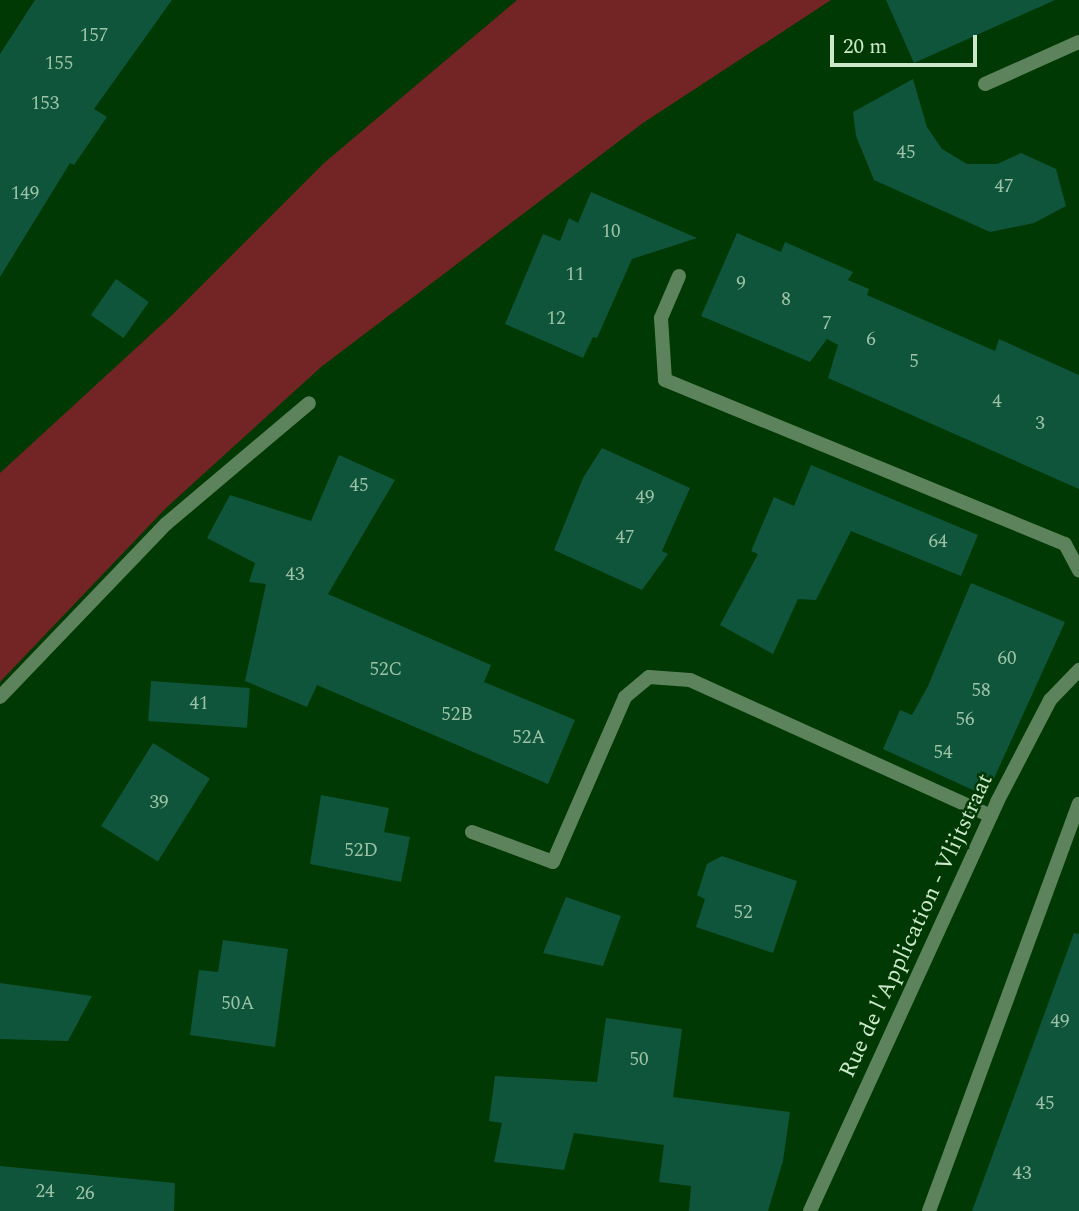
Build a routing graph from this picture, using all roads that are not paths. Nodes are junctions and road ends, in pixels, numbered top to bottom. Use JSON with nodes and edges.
{"nodes":[{"id":1,"x":1079,"y":43,"type":"edge"},
{"id":2,"x":985,"y":84,"type":"dead end"},
{"id":3,"x":679,"y":276,"type":"dead end"},
{"id":4,"x":309,"y":403,"type":"dead end"},
{"id":5,"x":1079,"y":570,"type":"edge"},
{"id":6,"x":1079,"y":670,"type":"edge"},
{"id":7,"x":0,"y":697,"type":"edge"},
{"id":8,"x":1079,"y":804,"type":"edge"},
{"id":9,"x":991,"y":816,"type":"junction"},
{"id":10,"x":472,"y":832,"type":"dead end"},
{"id":11,"x":810,"y":1211,"type":"edge"},
{"id":12,"x":929,"y":1211,"type":"edge"}],
"edges":[{"from":1,"to":2,"type":"street"},
{"from":3,"to":5,"type":"street"},
{"from":4,"to":7,"type":"street"},
{"from":6,"to":9,"type":"street","name":"Rue de l'Application - Vlijtstraat"},
{"from":8,"to":12,"type":"street"},
{"from":9,"to":10,"type":"street"},
{"from":9,"to":11,"type":"street","name":"Rue de l'Application - Vlijtstraat"}]}
